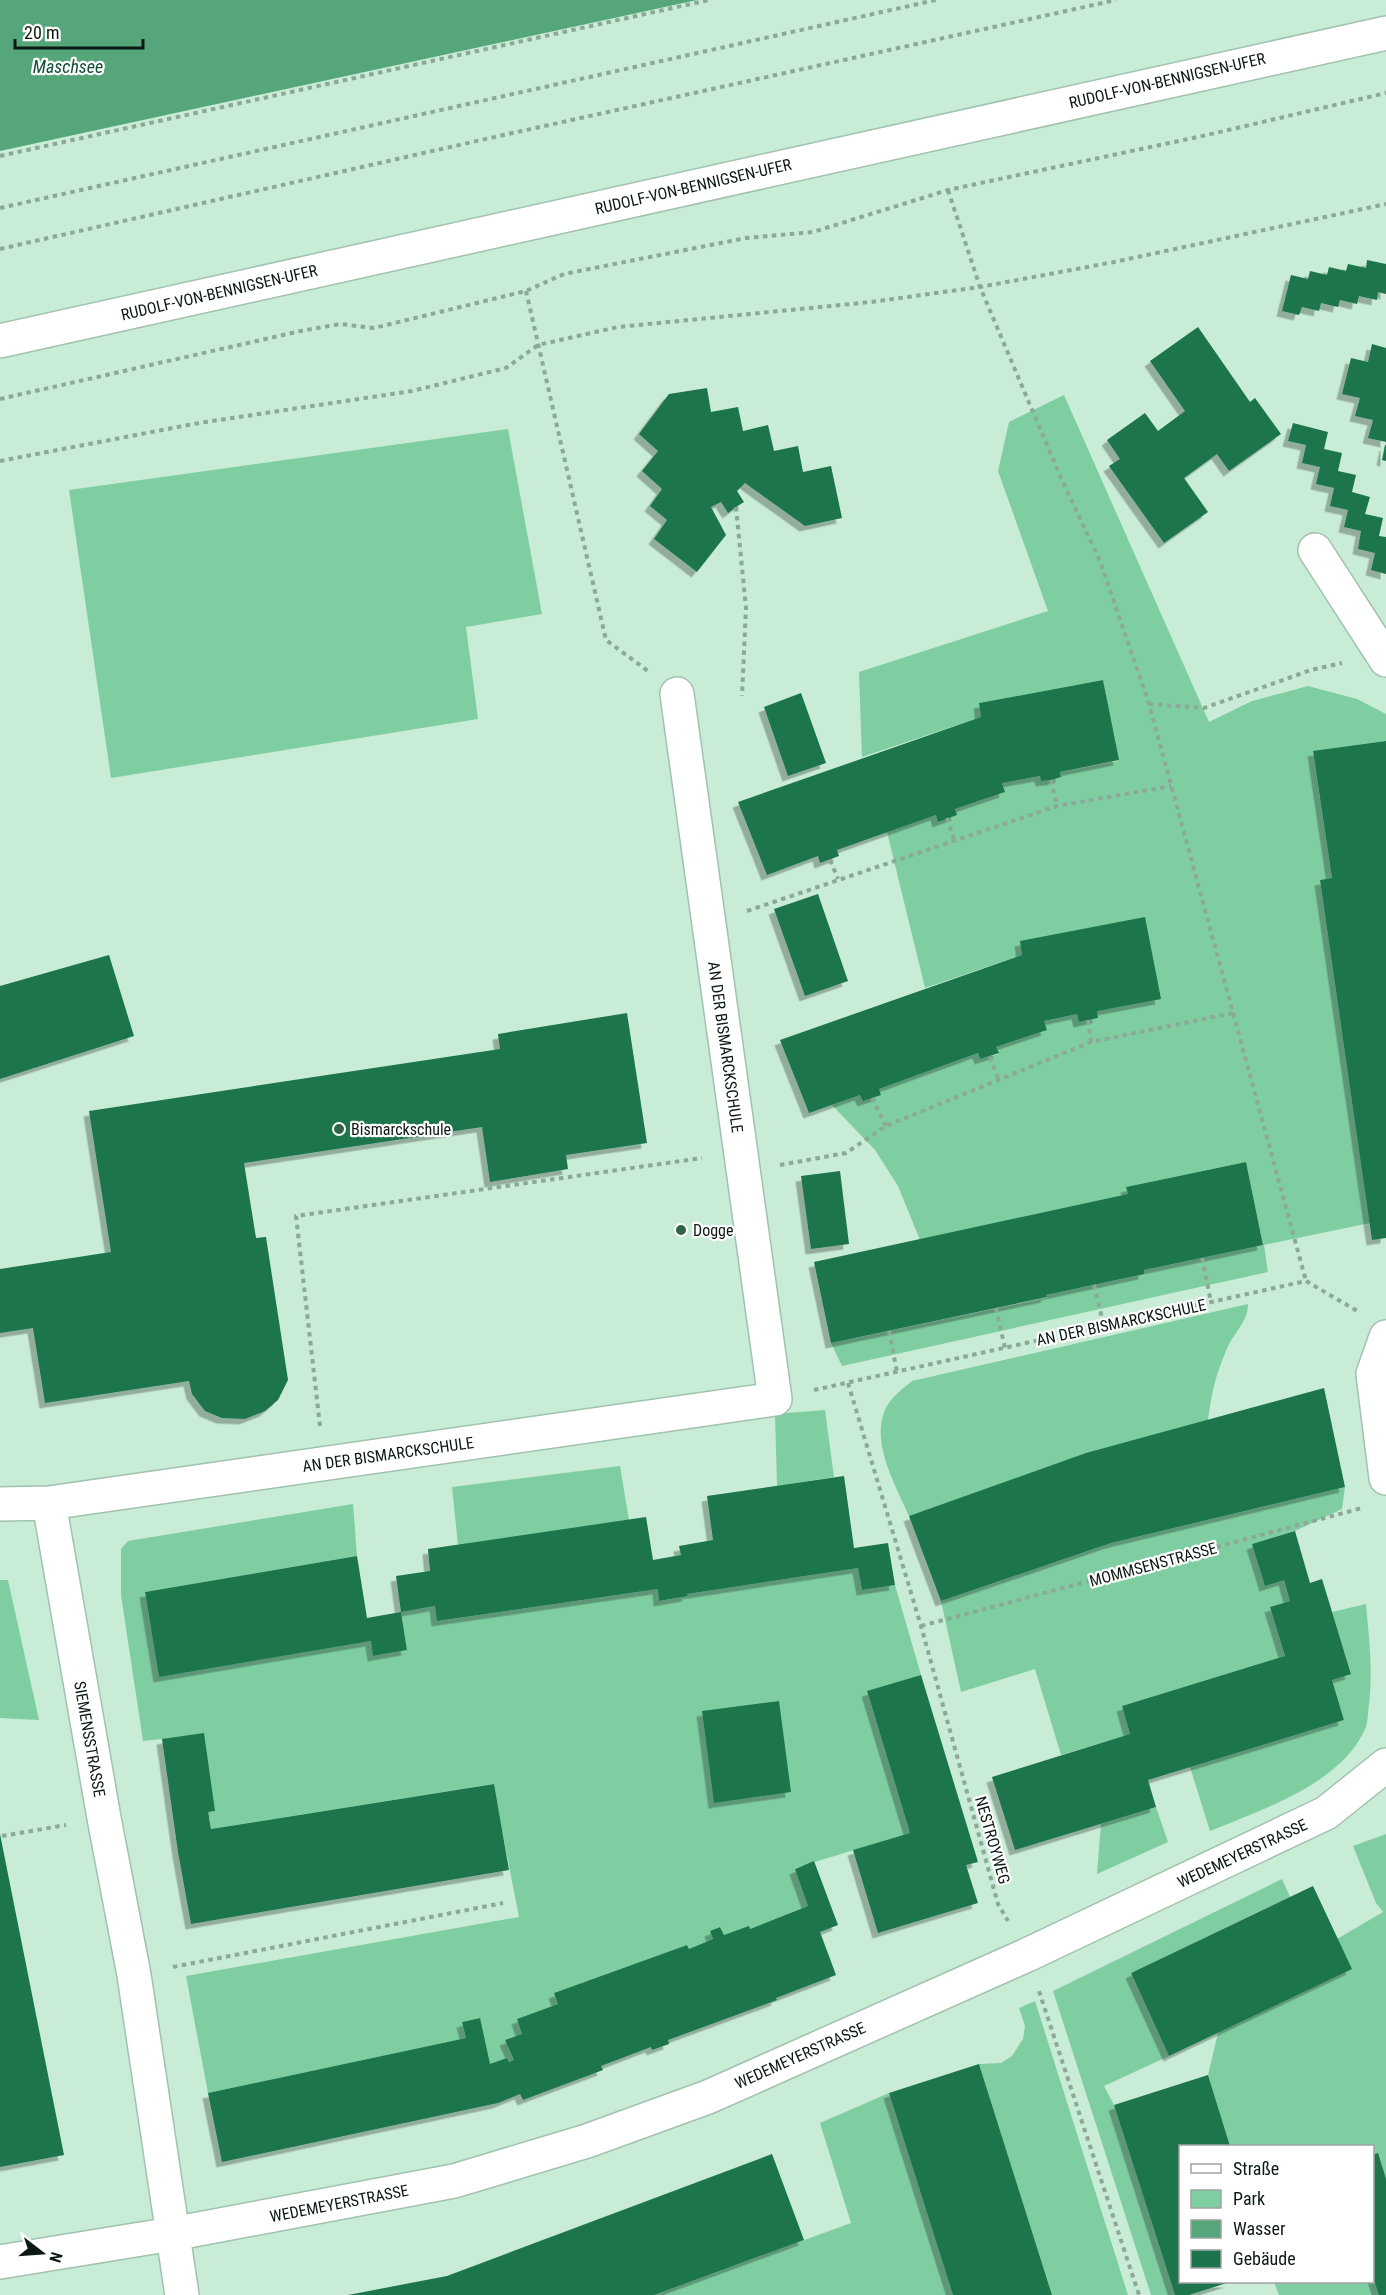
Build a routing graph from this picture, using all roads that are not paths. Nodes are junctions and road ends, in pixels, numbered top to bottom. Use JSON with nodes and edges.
{"nodes":[{"id":1,"x":1386,"y":33,"type":"edge"},
{"id":2,"x":0,"y":341,"type":"edge"},
{"id":3,"x":1315,"y":550,"type":"dead end"},
{"id":4,"x":1386,"y":660,"type":"edge"},
{"id":5,"x":677,"y":694,"type":"road end"},
{"id":6,"x":1376,"y":1327,"type":"edge"},
{"id":7,"x":1386,"y":1479,"type":"edge"},
{"id":8,"x":49,"y":1503,"type":"junction"},
{"id":9,"x":0,"y":1504,"type":"edge"},
{"id":10,"x":1386,"y":1765,"type":"edge"},
{"id":11,"x":172,"y":2234,"type":"junction"},
{"id":12,"x":0,"y":2262,"type":"edge"},
{"id":13,"x":182,"y":2295,"type":"edge"}],
"edges":[{"from":1,"to":2,"type":"street","name":"RUDOLF-VON-BENNIGSEN-UFER"},
{"from":3,"to":4,"type":"street"},
{"from":5,"to":8,"type":"street","name":"AN DER BISMARCKSCHULE"},
{"from":6,"to":7,"type":"street"},
{"from":8,"to":9,"type":"street","name":"AN DER BISMARCKSCHULE"},
{"from":8,"to":11,"type":"street","name":"SIEMENSSTRASSE"},
{"from":10,"to":11,"type":"street","name":"WEDEMEYERSTRASSE"},
{"from":11,"to":12,"type":"street"},
{"from":11,"to":13,"type":"street","name":"SIEMENSSTRASSE"}]}
